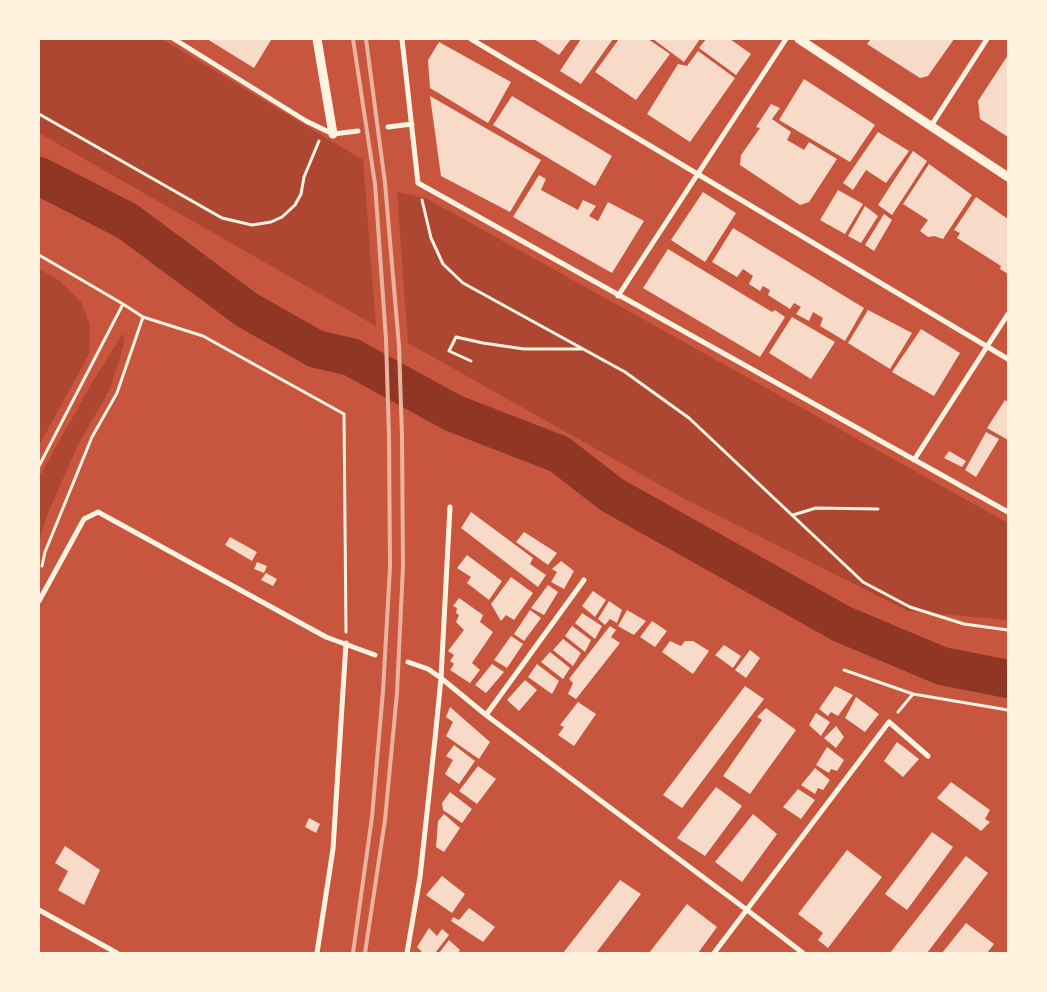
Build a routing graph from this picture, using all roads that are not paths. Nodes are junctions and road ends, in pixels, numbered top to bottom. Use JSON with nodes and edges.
{"nodes":[{"id":1,"x":174,"y":39,"type":"edge"},
{"id":2,"x":317,"y":39,"type":"edge"},
{"id":3,"x":402,"y":39,"type":"edge"},
{"id":4,"x":471,"y":39,"type":"edge"},
{"id":5,"x":786,"y":39,"type":"edge"},
{"id":6,"x":799,"y":39,"type":"edge"},
{"id":7,"x":987,"y":39,"type":"edge"},
{"id":8,"x":412,"y":124,"type":"junction"},
{"id":9,"x":931,"y":126,"type":"junction"},
{"id":10,"x":388,"y":127,"type":"dead end"},
{"id":11,"x":358,"y":131,"type":"dead end"},
{"id":12,"x":333,"y":134,"type":"junction"},
{"id":13,"x":698,"y":174,"type":"junction"},
{"id":14,"x":1008,"y":177,"type":"edge"},
{"id":15,"x":618,"y":296,"type":"junction"},
{"id":16,"x":1008,"y":314,"type":"edge"},
{"id":17,"x":987,"y":347,"type":"junction"},
{"id":18,"x":1008,"y":359,"type":"edge"},
{"id":19,"x":914,"y":460,"type":"junction"},
{"id":20,"x":450,"y":506,"type":"dead end"},
{"id":21,"x":1008,"y":512,"type":"edge"},
{"id":22,"x":584,"y":580,"type":"dead end"},
{"id":23,"x":39,"y":601,"type":"edge"},
{"id":24,"x":346,"y":643,"type":"junction"},
{"id":25,"x":376,"y":654,"type":"dead end"},
{"id":26,"x":408,"y":662,"type":"dead end"},
{"id":27,"x":441,"y":678,"type":"junction"},
{"id":28,"x":486,"y":715,"type":"junction"},
{"id":29,"x":928,"y":756,"type":"dead end"},
{"id":30,"x":39,"y":910,"type":"edge"},
{"id":31,"x":747,"y":910,"type":"junction"},
{"id":32,"x":117,"y":953,"type":"edge"},
{"id":33,"x":317,"y":953,"type":"edge"},
{"id":34,"x":407,"y":953,"type":"edge"},
{"id":35,"x":714,"y":953,"type":"edge"},
{"id":36,"x":802,"y":953,"type":"edge"}],
"edges":[{"from":1,"to":12,"type":"street"},
{"from":2,"to":12,"type":"street"},
{"from":3,"to":8,"type":"street"},
{"from":4,"to":13,"type":"street"},
{"from":5,"to":13,"type":"street"},
{"from":6,"to":9,"type":"street"},
{"from":7,"to":9,"type":"street"},
{"from":8,"to":10,"type":"street"},
{"from":8,"to":15,"type":"street"},
{"from":9,"to":14,"type":"street"},
{"from":11,"to":12,"type":"street"},
{"from":13,"to":15,"type":"street"},
{"from":13,"to":17,"type":"street"},
{"from":15,"to":19,"type":"street"},
{"from":16,"to":17,"type":"street"},
{"from":17,"to":18,"type":"street"},
{"from":17,"to":19,"type":"street"},
{"from":19,"to":21,"type":"street"},
{"from":20,"to":27,"type":"street"},
{"from":22,"to":28,"type":"street"},
{"from":23,"to":24,"type":"street"},
{"from":24,"to":25,"type":"street"},
{"from":24,"to":33,"type":"street"},
{"from":26,"to":27,"type":"street"},
{"from":27,"to":28,"type":"street"},
{"from":27,"to":34,"type":"street"},
{"from":28,"to":31,"type":"street"},
{"from":29,"to":31,"type":"street"},
{"from":30,"to":32,"type":"street"},
{"from":31,"to":35,"type":"street"},
{"from":31,"to":36,"type":"street"}]}
